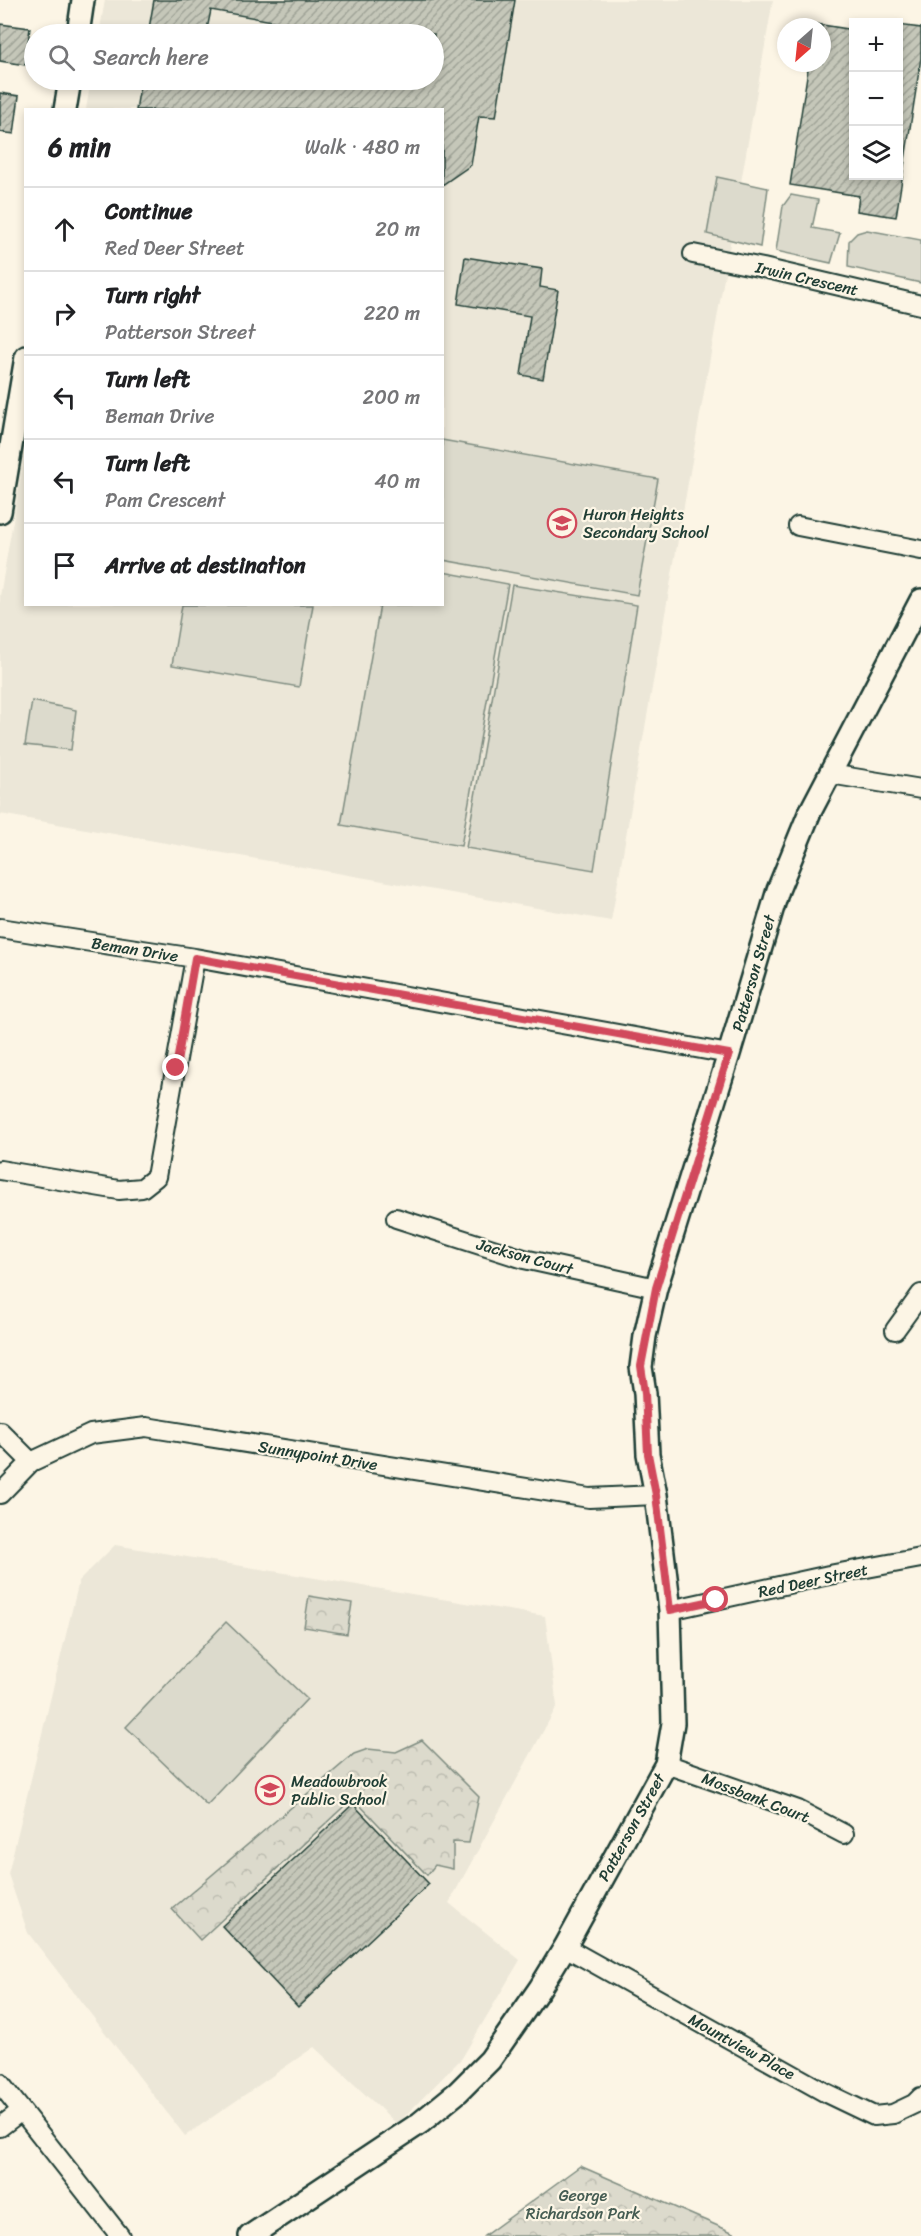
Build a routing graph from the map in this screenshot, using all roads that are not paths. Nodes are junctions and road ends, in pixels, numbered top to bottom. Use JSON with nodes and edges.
{"nodes":[{"id":1,"x":83,"y":0,"type":"edge"},
{"id":2,"x":79,"y":24,"type":"edge"},
{"id":3,"x":68,"y":90,"type":"edge"},
{"id":4,"x":65,"y":108,"type":"edge"},
{"id":5,"x":693,"y":254,"type":"dead end"},
{"id":6,"x":921,"y":305,"type":"edge"},
{"id":7,"x":24,"y":369,"type":"edge"},
{"id":8,"x":0,"y":512,"type":"edge"},
{"id":9,"x":798,"y":526,"type":"dead end"},
{"id":10,"x":921,"y":550,"type":"edge"},
{"id":11,"x":921,"y":600,"type":"edge"},
{"id":12,"x":830,"y":774,"type":"junction"},
{"id":13,"x":921,"y":789,"type":"edge"},
{"id":14,"x":0,"y":928,"type":"edge"},
{"id":15,"x":195,"y":958,"type":"junction"},
{"id":16,"x":729,"y":1054,"type":"junction"},
{"id":17,"x":0,"y":1170,"type":"edge"},
{"id":18,"x":396,"y":1218,"type":"dead end"},
{"id":19,"x":656,"y":1288,"type":"junction"},
{"id":20,"x":921,"y":1294,"type":"edge"},
{"id":21,"x":896,"y":1330,"type":"dead end"},
{"id":22,"x":0,"y":1431,"type":"edge"},
{"id":23,"x":31,"y":1462,"type":"junction"},
{"id":24,"x":0,"y":1494,"type":"edge"},
{"id":25,"x":656,"y":1495,"type":"junction"},
{"id":26,"x":921,"y":1558,"type":"edge"},
{"id":27,"x":670,"y":1610,"type":"junction"},
{"id":28,"x":666,"y":1764,"type":"junction"},
{"id":29,"x":844,"y":1834,"type":"dead end"},
{"id":30,"x":565,"y":1947,"type":"junction"},
{"id":31,"x":0,"y":2083,"type":"edge"},
{"id":32,"x":921,"y":2097,"type":"edge"},
{"id":33,"x":21,"y":2111,"type":"junction"},
{"id":34,"x":0,"y":2127,"type":"edge"},
{"id":35,"x":120,"y":2236,"type":"edge"},
{"id":36,"x":250,"y":2236,"type":"edge"}],
"edges":[{"from":1,"to":2,"type":"street"},
{"from":3,"to":4,"type":"street"},
{"from":5,"to":6,"type":"street","name":"Irwin Crescent"},
{"from":7,"to":8,"type":"street"},
{"from":9,"to":10,"type":"street"},
{"from":11,"to":12,"type":"street","name":"Patterson Street"},
{"from":12,"to":13,"type":"street"},
{"from":12,"to":16,"type":"street","name":"Patterson Street"},
{"from":14,"to":15,"type":"street","name":"Beman Drive"},
{"from":15,"to":16,"type":"street","name":"Beman Drive"},
{"from":15,"to":17,"type":"street"},
{"from":16,"to":19,"type":"street","name":"Patterson Street"},
{"from":18,"to":19,"type":"street","name":"Jackson Court"},
{"from":19,"to":25,"type":"street","name":"Patterson Street"},
{"from":20,"to":21,"type":"street"},
{"from":22,"to":23,"type":"street"},
{"from":23,"to":24,"type":"street","name":"Sunnypoint Drive"},
{"from":23,"to":25,"type":"street","name":"Sunnypoint Drive"},
{"from":25,"to":27,"type":"street","name":"Patterson Street"},
{"from":26,"to":27,"type":"street","name":"Red Deer Street"},
{"from":27,"to":28,"type":"street","name":"Patterson Street"},
{"from":28,"to":29,"type":"street","name":"Mossbank Court"},
{"from":28,"to":30,"type":"street","name":"Patterson Street"},
{"from":30,"to":32,"type":"street","name":"Mountview Place"},
{"from":30,"to":36,"type":"street","name":"Patterson Street"},
{"from":31,"to":33,"type":"street"},
{"from":33,"to":34,"type":"street"},
{"from":33,"to":35,"type":"street"}]}
